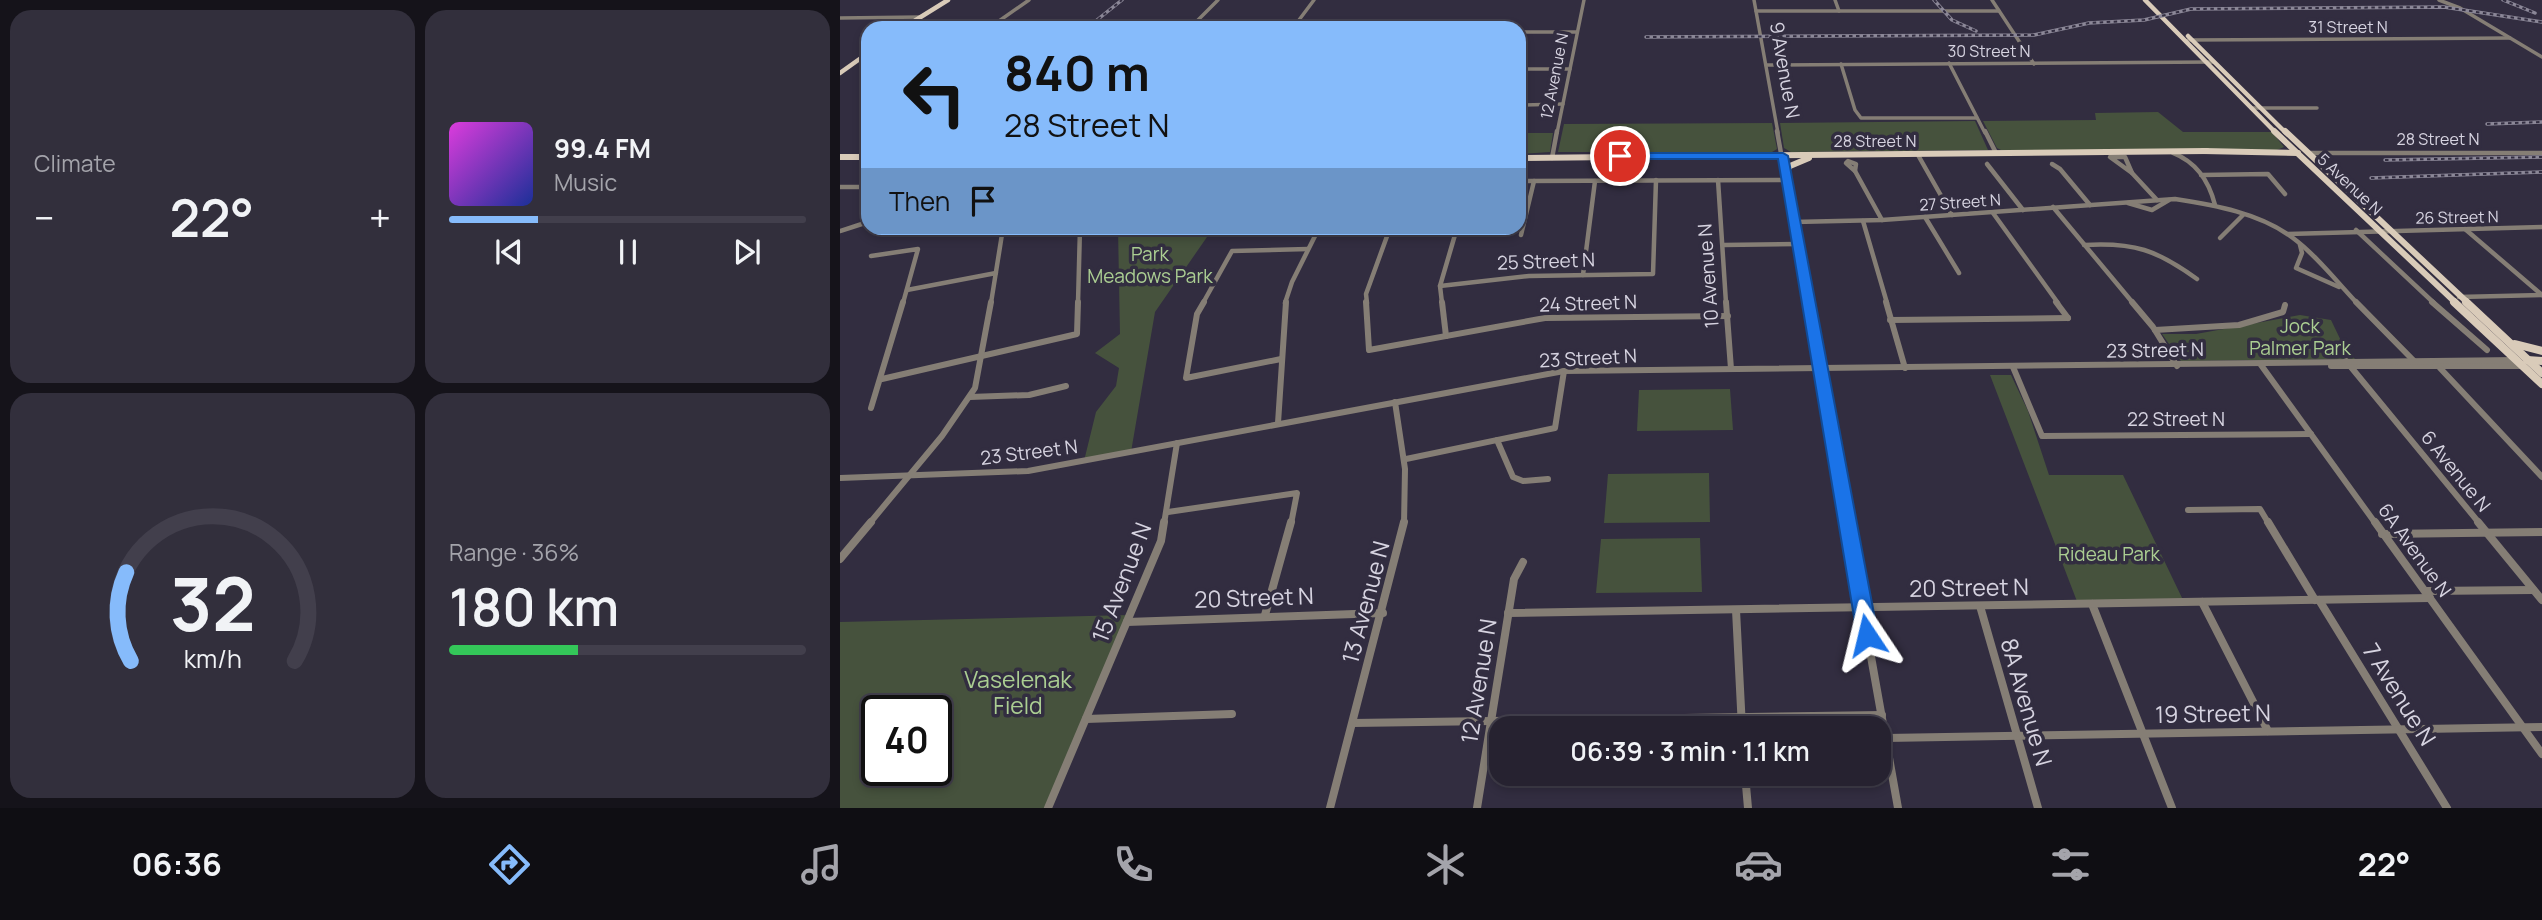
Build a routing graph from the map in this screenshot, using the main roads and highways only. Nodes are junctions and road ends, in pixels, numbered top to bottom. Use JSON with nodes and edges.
{"nodes":[{"id":1,"x":948,"y":0,"type":"edge"},
{"id":2,"x":2148,"y":0,"type":"edge"},
{"id":3,"x":915,"y":21,"type":"edge"},
{"id":4,"x":2189,"y":40,"type":"junction"},
{"id":5,"x":861,"y":55,"type":"edge"},
{"id":6,"x":861,"y":56,"type":"edge"},
{"id":7,"x":840,"y":66,"type":"edge"},
{"id":8,"x":840,"y":73,"type":"edge"},
{"id":9,"x":2207,"y":151,"type":"junction"},
{"id":10,"x":2238,"y":151,"type":"junction"},
{"id":11,"x":2130,"y":152,"type":"junction"},
{"id":12,"x":2296,"y":153,"type":"junction"},
{"id":13,"x":2308,"y":153,"type":"junction"},
{"id":14,"x":1526,"y":156,"type":"edge"},
{"id":15,"x":1820,"y":156,"type":"junction"},
{"id":16,"x":840,"y":160,"type":"edge"},
{"id":17,"x":861,"y":160,"type":"edge"},
{"id":18,"x":2310,"y":165,"type":"junction"},
{"id":19,"x":1786,"y":176,"type":"road end"},
{"id":20,"x":2505,"y":339,"type":"junction"},
{"id":21,"x":2542,"y":351,"type":"edge"},
{"id":22,"x":2533,"y":365,"type":"edge"},
{"id":23,"x":2542,"y":384,"type":"edge"}],
"edges":[{"from":1,"to":3,"type":"main road"},
{"from":2,"to":4,"type":"main road","name":"5 Avenue N"},
{"from":4,"to":12,"type":"main road","name":"5 Avenue N"},
{"from":4,"to":13,"type":"main road","name":"5 Avenue N"},
{"from":5,"to":7,"type":"main road"},
{"from":6,"to":8,"type":"main road"},
{"from":9,"to":10,"type":"main road","name":"28 Street N"},
{"from":9,"to":11,"type":"main road","name":"28 Street N"},
{"from":9,"to":11,"type":"main road","name":"28 Street N"},
{"from":10,"to":12,"type":"main road","name":"28 Street N"},
{"from":10,"to":18,"type":"main road"},
{"from":11,"to":15,"type":"main road","name":"28 Street N"},
{"from":12,"to":13,"type":"main road","name":"28 Street N"},
{"from":12,"to":18,"type":"main road","name":"5 Avenue N"},
{"from":13,"to":20,"type":"main road","name":"5 Avenue N"},
{"from":14,"to":15,"type":"main road","name":"28 Street N"},
{"from":15,"to":19,"type":"main road"},
{"from":16,"to":17,"type":"main road"},
{"from":18,"to":22,"type":"main road","name":"5 Avenue N"},
{"from":20,"to":21,"type":"main road"},
{"from":20,"to":22,"type":"main road","name":"5 Avenue N"},
{"from":22,"to":23,"type":"main road","name":"5 Avenue N"}]}
